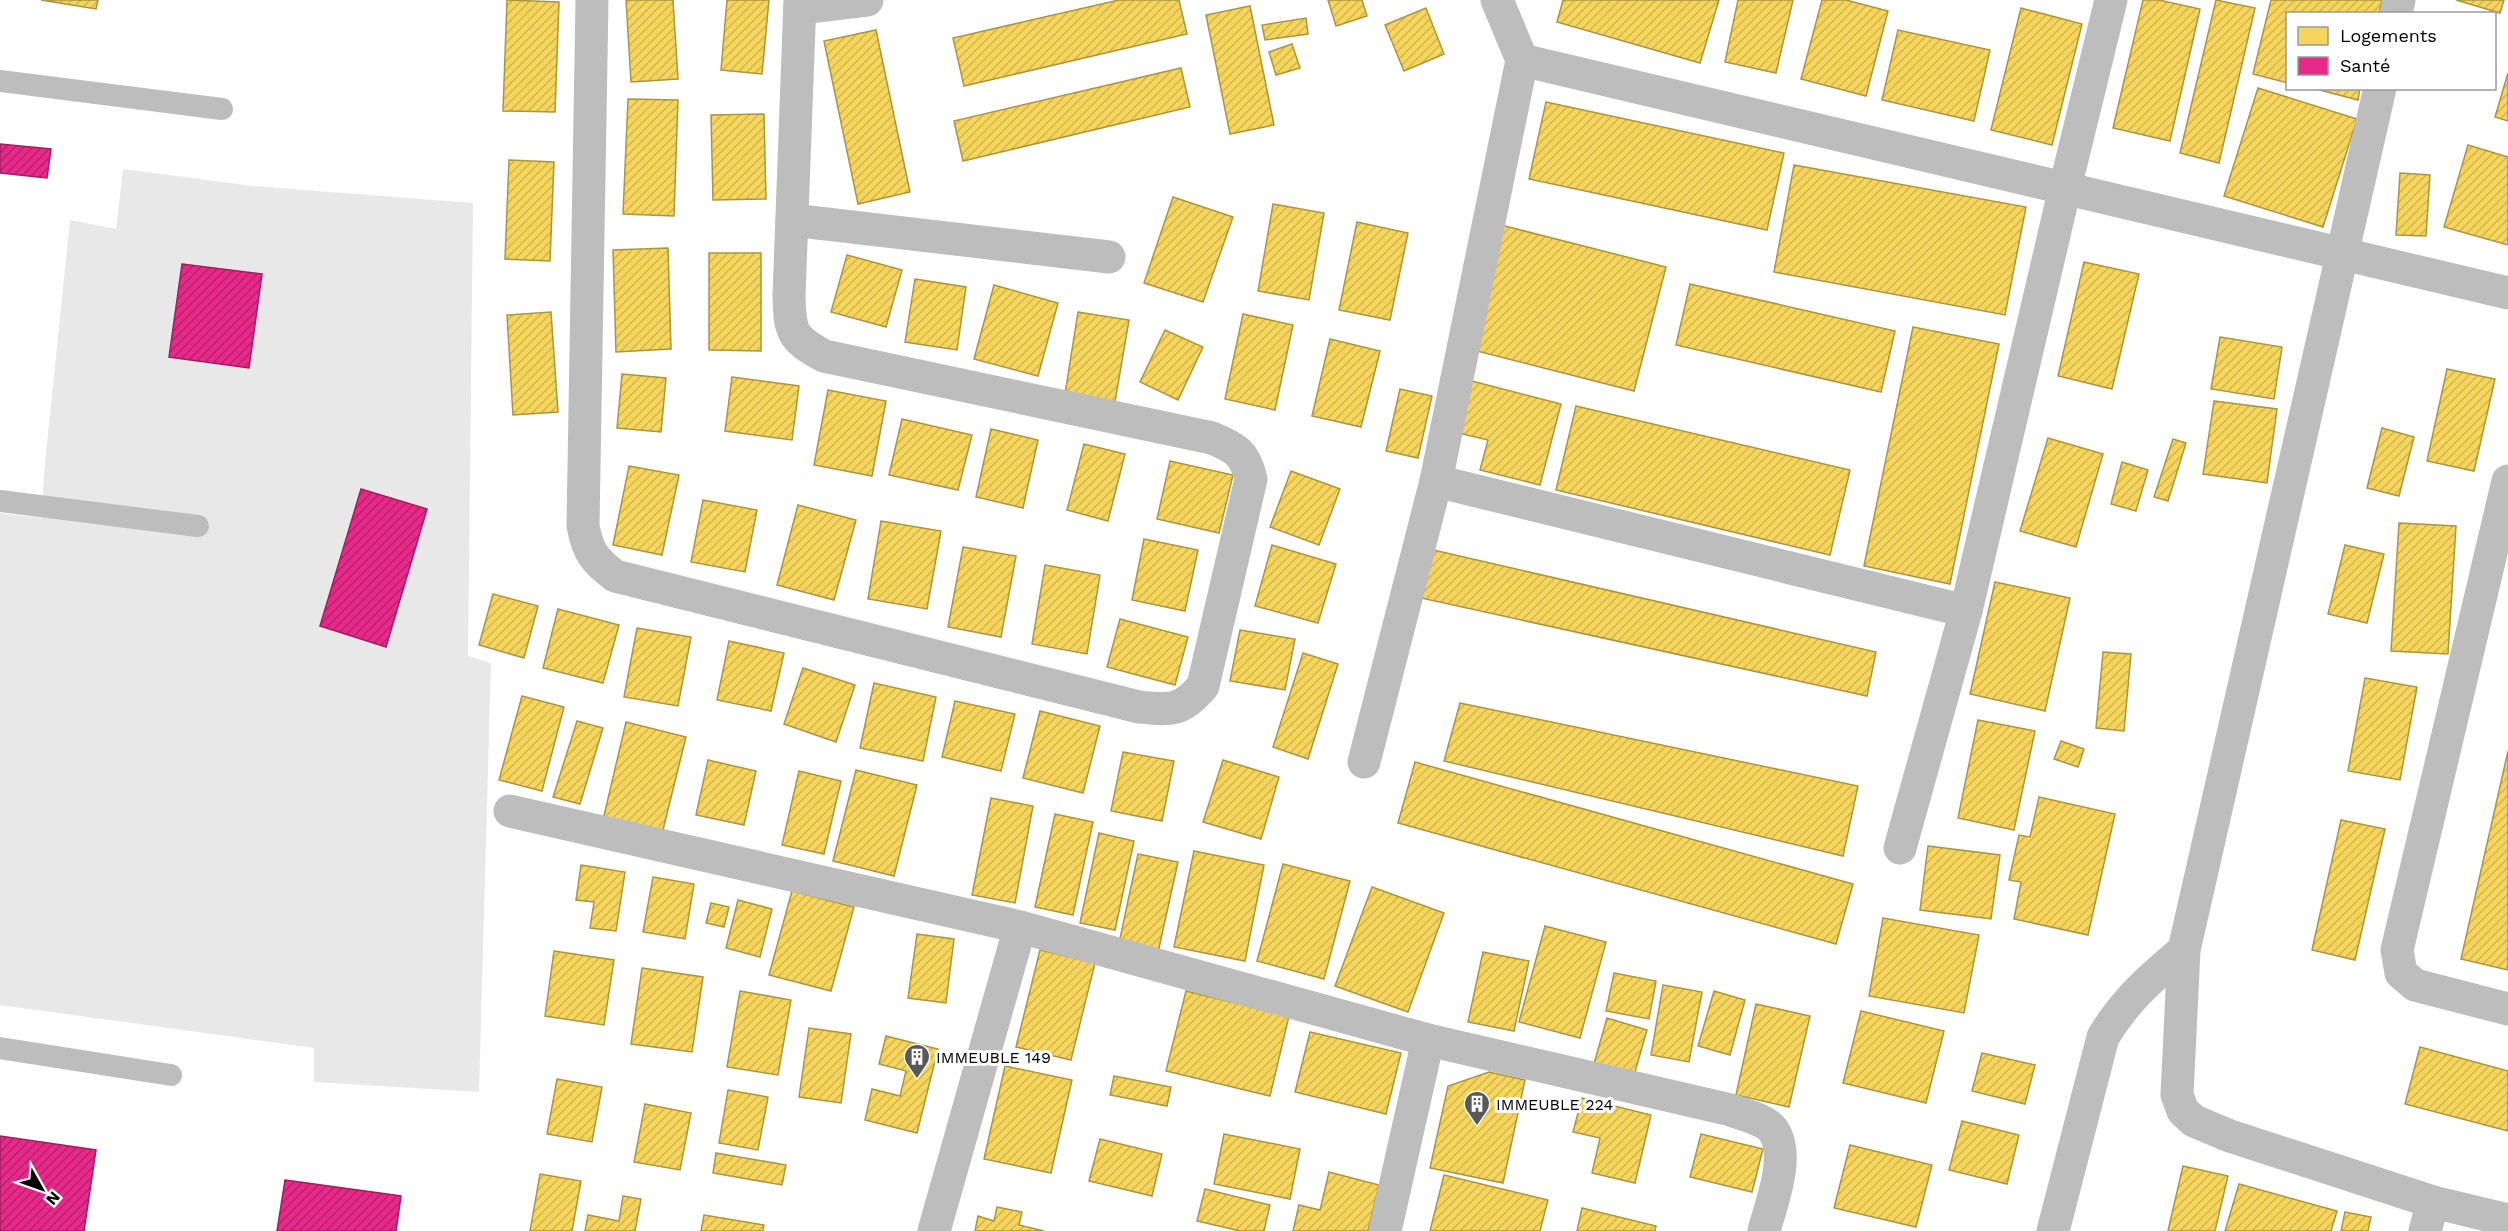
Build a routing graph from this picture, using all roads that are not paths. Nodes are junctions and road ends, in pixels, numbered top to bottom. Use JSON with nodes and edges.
{"nodes":[{"id":1,"x":592,"y":0,"type":"edge"},
{"id":2,"x":867,"y":0,"type":"edge"},
{"id":3,"x":1497,"y":0,"type":"edge"},
{"id":4,"x":2111,"y":0,"type":"edge"},
{"id":5,"x":800,"y":4,"type":"edge"},
{"id":6,"x":1522,"y":60,"type":"junction"},
{"id":7,"x":0,"y":81,"type":"edge"},
{"id":8,"x":2380,"y":90,"type":"edge"},
{"id":9,"x":222,"y":109,"type":"dead end"},
{"id":10,"x":2065,"y":188,"type":"junction"},
{"id":11,"x":792,"y":220,"type":"junction"},
{"id":12,"x":2343,"y":252,"type":"junction"},
{"id":13,"x":1109,"y":257,"type":"dead end"},
{"id":14,"x":2508,"y":292,"type":"edge"},
{"id":15,"x":1436,"y":481,"type":"junction"},
{"id":16,"x":2508,"y":481,"type":"edge"},
{"id":17,"x":0,"y":501,"type":"edge"},
{"id":18,"x":198,"y":526,"type":"dead end"},
{"id":19,"x":1966,"y":611,"type":"junction"},
{"id":20,"x":1364,"y":762,"type":"dead end"},
{"id":21,"x":510,"y":811,"type":"dead end"},
{"id":22,"x":1900,"y":848,"type":"dead end"},
{"id":23,"x":1020,"y":927,"type":"junction"},
{"id":24,"x":2184,"y":950,"type":"junction"},
{"id":25,"x":2508,"y":1009,"type":"edge"},
{"id":26,"x":1428,"y":1040,"type":"junction"},
{"id":27,"x":0,"y":1048,"type":"edge"},
{"id":28,"x":171,"y":1075,"type":"dead end"},
{"id":29,"x":2429,"y":1216,"type":"edge"},
{"id":30,"x":2508,"y":1220,"type":"edge"},
{"id":31,"x":934,"y":1231,"type":"edge"},
{"id":32,"x":1384,"y":1231,"type":"edge"},
{"id":33,"x":1764,"y":1231,"type":"edge"},
{"id":34,"x":2053,"y":1231,"type":"edge"}],
"edges":[{"from":1,"to":11,"type":"street"},
{"from":2,"to":5,"type":"street"},
{"from":3,"to":6,"type":"street"},
{"from":4,"to":10,"type":"street"},
{"from":5,"to":11,"type":"street"},
{"from":6,"to":10,"type":"street"},
{"from":6,"to":15,"type":"street"},
{"from":7,"to":9,"type":"lane"},
{"from":8,"to":12,"type":"street"},
{"from":10,"to":12,"type":"street"},
{"from":10,"to":19,"type":"street"},
{"from":11,"to":13,"type":"street"},
{"from":12,"to":14,"type":"street"},
{"from":12,"to":24,"type":"street"},
{"from":15,"to":19,"type":"street"},
{"from":15,"to":20,"type":"street"},
{"from":16,"to":25,"type":"street"},
{"from":17,"to":18,"type":"lane"},
{"from":19,"to":22,"type":"street"},
{"from":21,"to":23,"type":"street"},
{"from":23,"to":26,"type":"street"},
{"from":23,"to":31,"type":"street"},
{"from":24,"to":29,"type":"street"},
{"from":24,"to":34,"type":"street"},
{"from":26,"to":32,"type":"street"},
{"from":26,"to":33,"type":"street"},
{"from":27,"to":28,"type":"lane"},
{"from":29,"to":30,"type":"street"}]}
